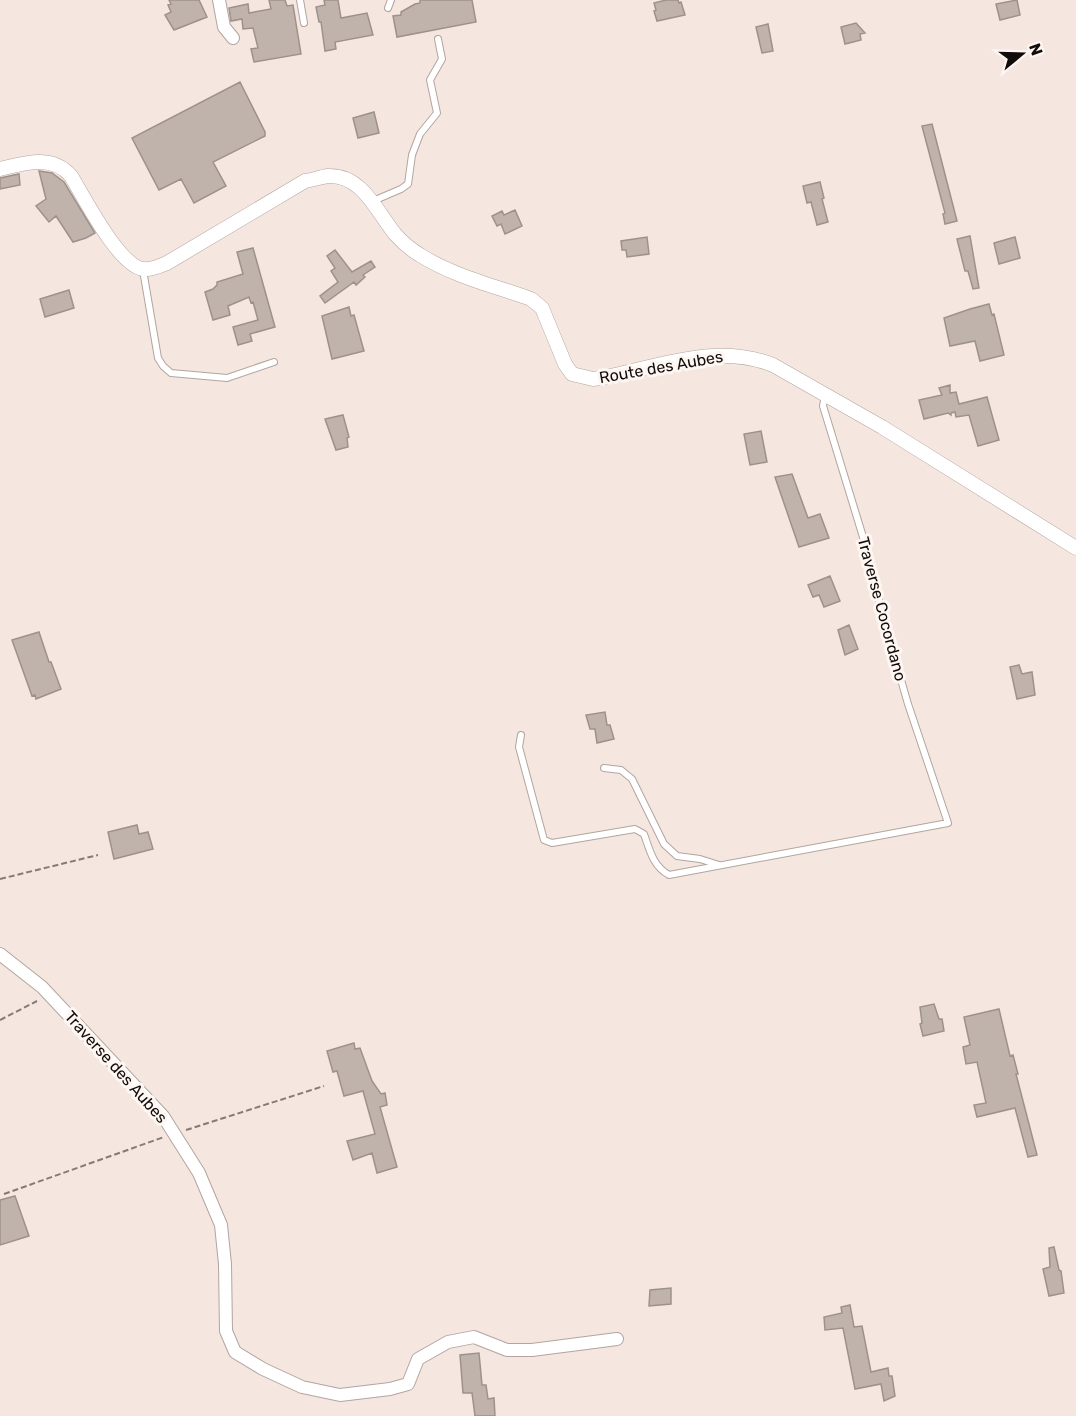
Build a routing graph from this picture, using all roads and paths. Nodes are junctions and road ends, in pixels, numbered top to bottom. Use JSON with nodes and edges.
{"nodes":[{"id":1,"x":219,"y":0,"type":"edge"},
{"id":2,"x":300,"y":0,"type":"edge"},
{"id":3,"x":391,"y":0,"type":"edge"},
{"id":4,"x":388,"y":8,"type":"dead end"},
{"id":5,"x":304,"y":23,"type":"dead end"},
{"id":6,"x":233,"y":38,"type":"dead end"},
{"id":7,"x":438,"y":39,"type":"dead end"},
{"id":8,"x":0,"y":169,"type":"edge"},
{"id":9,"x":373,"y":201,"type":"junction"},
{"id":10,"x":143,"y":270,"type":"junction"},
{"id":11,"x":274,"y":362,"type":"dead end"},
{"id":12,"x":825,"y":394,"type":"junction"},
{"id":13,"x":1076,"y":548,"type":"edge"},
{"id":14,"x":521,"y":735,"type":"dead end"},
{"id":15,"x":604,"y":768,"type":"dead end"},
{"id":16,"x":98,"y":855,"type":"dead end"},
{"id":17,"x":719,"y":865,"type":"junction"},
{"id":18,"x":0,"y":879,"type":"edge"},
{"id":19,"x":0,"y":954,"type":"edge"},
{"id":20,"x":49,"y":995,"type":"junction"},
{"id":21,"x":0,"y":1020,"type":"edge"},
{"id":22,"x":324,"y":1086,"type":"dead end"},
{"id":23,"x":174,"y":1134,"type":"junction"},
{"id":24,"x":3,"y":1194,"type":"dead end"},
{"id":25,"x":617,"y":1339,"type":"dead end"}],
"edges":[{"from":1,"to":6,"type":"street"},
{"from":2,"to":5,"type":"lane"},
{"from":3,"to":4,"type":"lane"},
{"from":7,"to":9,"type":"lane"},
{"from":8,"to":10,"type":"street"},
{"from":9,"to":10,"type":"street","name":"Route des Aubes"},
{"from":9,"to":12,"type":"street","name":"Route des Aubes"},
{"from":10,"to":11,"type":"lane"},
{"from":12,"to":13,"type":"street","name":"Route des Aubes"},
{"from":12,"to":17,"type":"lane","name":"Traverse Cocordano"},
{"from":14,"to":17,"type":"lane"},
{"from":15,"to":17,"type":"lane"},
{"from":16,"to":18,"type":"path"},
{"from":19,"to":20,"type":"street","name":"Traverse des Aubes"},
{"from":20,"to":21,"type":"path"},
{"from":20,"to":23,"type":"street","name":"Traverse des Aubes"},
{"from":22,"to":23,"type":"path"},
{"from":23,"to":24,"type":"path"},
{"from":23,"to":25,"type":"street","name":"Traverse des Aubes"}]}
